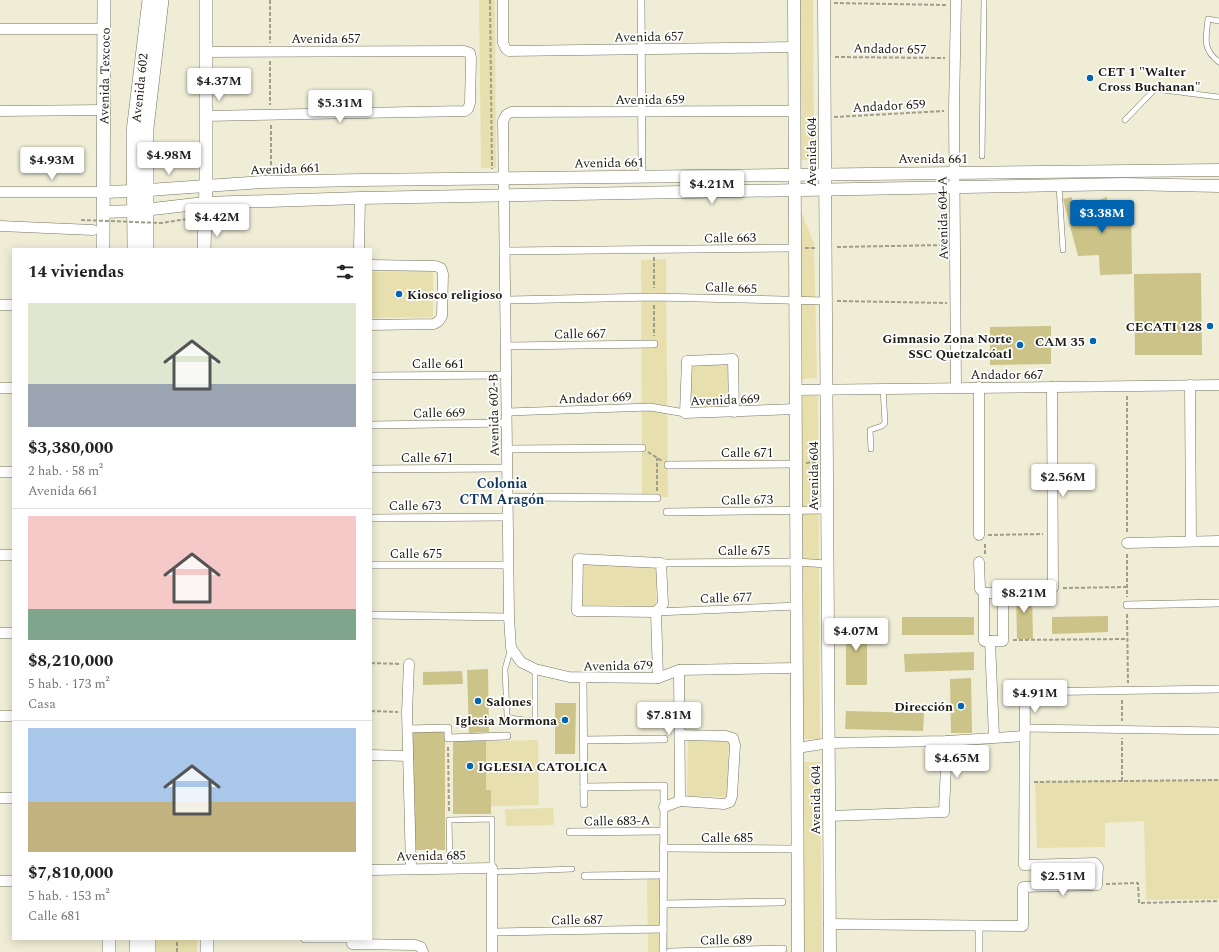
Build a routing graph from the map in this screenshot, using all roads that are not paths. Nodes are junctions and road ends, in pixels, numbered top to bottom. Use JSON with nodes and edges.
{"nodes":[{"id":1,"x":104,"y":0,"type":"edge"},
{"id":2,"x":150,"y":0,"type":"edge"},
{"id":3,"x":161,"y":0,"type":"edge"},
{"id":4,"x":207,"y":0,"type":"edge"},
{"id":5,"x":503,"y":0,"type":"edge"},
{"id":6,"x":641,"y":0,"type":"edge"},
{"id":7,"x":794,"y":0,"type":"edge"},
{"id":8,"x":984,"y":0,"type":"edge"},
{"id":9,"x":824,"y":1,"type":"edge"},
{"id":10,"x":956,"y":2,"type":"edge"},
{"id":11,"x":1219,"y":21,"type":"edge"},
{"id":12,"x":0,"y":29,"type":"edge"},
{"id":13,"x":105,"y":29,"type":"junction"},
{"id":14,"x":794,"y":47,"type":"junction"},
{"id":15,"x":641,"y":48,"type":"junction"},
{"id":16,"x":206,"y":52,"type":"junction"},
{"id":17,"x":1219,"y":62,"type":"edge"},
{"id":18,"x":1219,"y":96,"type":"edge"},
{"id":19,"x":104,"y":110,"type":"junction"},
{"id":20,"x":0,"y":111,"type":"edge"},
{"id":21,"x":794,"y":111,"type":"junction"},
{"id":22,"x":642,"y":112,"type":"junction"},
{"id":23,"x":506,"y":115,"type":"joint"},
{"id":24,"x":206,"y":116,"type":"junction"},
{"id":25,"x":1124,"y":120,"type":"dead end"},
{"id":26,"x":982,"y":156,"type":"dead end"},
{"id":27,"x":1219,"y":170,"type":"edge"},
{"id":28,"x":955,"y":172,"type":"junction"},
{"id":29,"x":825,"y":173,"type":"junction"},
{"id":30,"x":1002,"y":173,"type":"junction"},
{"id":31,"x":795,"y":174,"type":"junction"},
{"id":32,"x":642,"y":175,"type":"junction"},
{"id":33,"x":505,"y":178,"type":"junction"},
{"id":34,"x":206,"y":185,"type":"junction"},
{"id":35,"x":1058,"y":186,"type":"junction"},
{"id":36,"x":1219,"y":186,"type":"edge"},
{"id":37,"x":955,"y":187,"type":"junction"},
{"id":38,"x":1002,"y":187,"type":"junction"},
{"id":39,"x":826,"y":190,"type":"junction"},
{"id":40,"x":140,"y":191,"type":"junction"},
{"id":41,"x":0,"y":192,"type":"edge"},
{"id":42,"x":103,"y":192,"type":"junction"},
{"id":43,"x":795,"y":192,"type":"junction"},
{"id":44,"x":506,"y":196,"type":"junction"},
{"id":45,"x":360,"y":198,"type":"junction"},
{"id":46,"x":205,"y":203,"type":"junction"},
{"id":47,"x":140,"y":210,"type":"junction"},
{"id":48,"x":103,"y":212,"type":"junction"},
{"id":49,"x":0,"y":226,"type":"edge"},
{"id":50,"x":93,"y":230,"type":"dead end"},
{"id":51,"x":103,"y":248,"type":"edge"},
{"id":52,"x":135,"y":248,"type":"edge"},
{"id":53,"x":146,"y":248,"type":"edge"},
{"id":54,"x":204,"y":248,"type":"edge"},
{"id":55,"x":359,"y":248,"type":"edge"},
{"id":56,"x":795,"y":248,"type":"junction"},
{"id":57,"x":1063,"y":250,"type":"dead end"},
{"id":58,"x":504,"y":251,"type":"junction"},
{"id":59,"x":372,"y":265,"type":"edge"},
{"id":60,"x":505,"y":300,"type":"junction"},
{"id":61,"x":826,"y":301,"type":"junction"},
{"id":62,"x":795,"y":302,"type":"junction"},
{"id":63,"x":0,"y":305,"type":"edge"},
{"id":64,"x":12,"y":305,"type":"edge"},
{"id":65,"x":372,"y":325,"type":"edge"},
{"id":66,"x":654,"y":344,"type":"dead end"},
{"id":67,"x":506,"y":346,"type":"junction"},
{"id":68,"x":506,"y":375,"type":"junction"},
{"id":69,"x":372,"y":376,"type":"edge"},
{"id":70,"x":1190,"y":385,"type":"junction"},
{"id":71,"x":1219,"y":385,"type":"edge"},
{"id":72,"x":956,"y":387,"type":"junction"},
{"id":73,"x":979,"y":387,"type":"junction"},
{"id":74,"x":1052,"y":387,"type":"junction"},
{"id":75,"x":0,"y":388,"type":"edge"},
{"id":76,"x":12,"y":388,"type":"edge"},
{"id":77,"x":883,"y":388,"type":"junction"},
{"id":78,"x":827,"y":389,"type":"junction"},
{"id":79,"x":796,"y":390,"type":"junction"},
{"id":80,"x":796,"y":410,"type":"junction"},
{"id":81,"x":734,"y":412,"type":"junction"},
{"id":82,"x":685,"y":413,"type":"junction"},
{"id":83,"x":506,"y":417,"type":"junction"},
{"id":84,"x":372,"y":425,"type":"edge"},
{"id":85,"x":642,"y":448,"type":"road end"},
{"id":86,"x":507,"y":449,"type":"junction"},
{"id":87,"x":871,"y":449,"type":"dead end"},
{"id":88,"x":796,"y":464,"type":"junction"},
{"id":89,"x":668,"y":465,"type":"road end"},
{"id":90,"x":507,"y":468,"type":"junction"},
{"id":91,"x":372,"y":470,"type":"edge"},
{"id":92,"x":0,"y":472,"type":"edge"},
{"id":93,"x":12,"y":472,"type":"edge"},
{"id":94,"x":508,"y":497,"type":"junction"},
{"id":95,"x":657,"y":498,"type":"road end"},
{"id":96,"x":796,"y":510,"type":"junction"},
{"id":97,"x":827,"y":510,"type":"junction"},
{"id":98,"x":667,"y":512,"type":"dead end"},
{"id":99,"x":508,"y":517,"type":"junction"},
{"id":100,"x":372,"y":518,"type":"edge"},
{"id":101,"x":979,"y":535,"type":"road end"},
{"id":102,"x":1191,"y":541,"type":"junction"},
{"id":103,"x":1219,"y":541,"type":"edge"},
{"id":104,"x":1127,"y":542,"type":"road end"},
{"id":105,"x":0,"y":555,"type":"edge"},
{"id":106,"x":12,"y":555,"type":"edge"},
{"id":107,"x":797,"y":562,"type":"junction"},
{"id":108,"x":979,"y":562,"type":"dead end"},
{"id":109,"x":661,"y":563,"type":"junction"},
{"id":110,"x":828,"y":564,"type":"junction"},
{"id":111,"x":372,"y":565,"type":"edge"},
{"id":112,"x":508,"y":565,"type":"junction"},
{"id":113,"x":1053,"y":588,"type":"dead end"},
{"id":114,"x":984,"y":593,"type":"junction"},
{"id":115,"x":1219,"y":604,"type":"edge"},
{"id":116,"x":1127,"y":605,"type":"road end"},
{"id":117,"x":797,"y":606,"type":"junction"},
{"id":118,"x":656,"y":612,"type":"junction"},
{"id":119,"x":372,"y":615,"type":"edge"},
{"id":120,"x":509,"y":617,"type":"junction"},
{"id":121,"x":0,"y":633,"type":"edge"},
{"id":122,"x":12,"y":633,"type":"edge"},
{"id":123,"x":990,"y":641,"type":"junction"},
{"id":124,"x":513,"y":651,"type":"junction"},
{"id":125,"x":409,"y":664,"type":"road end"},
{"id":126,"x":797,"y":668,"type":"junction"},
{"id":127,"x":535,"y":669,"type":"junction"},
{"id":128,"x":679,"y":670,"type":"junction"},
{"id":129,"x":658,"y":678,"type":"junction"},
{"id":130,"x":583,"y":679,"type":"junction"},
{"id":131,"x":1219,"y":689,"type":"edge"},
{"id":132,"x":1025,"y":692,"type":"joint"},
{"id":133,"x":0,"y":716,"type":"edge"},
{"id":134,"x":12,"y":716,"type":"edge"},
{"id":135,"x":408,"y":729,"type":"junction"},
{"id":136,"x":1219,"y":731,"type":"edge"},
{"id":137,"x":1024,"y":732,"type":"junction"},
{"id":138,"x":680,"y":735,"type":"junction"},
{"id":139,"x":507,"y":736,"type":"dead end"},
{"id":140,"x":994,"y":738,"type":"junction"},
{"id":141,"x":664,"y":739,"type":"dead end"},
{"id":142,"x":584,"y":740,"type":"junction"},
{"id":143,"x":946,"y":740,"type":"junction"},
{"id":144,"x":829,"y":742,"type":"junction"},
{"id":145,"x":797,"y":748,"type":"junction"},
{"id":146,"x":372,"y":754,"type":"edge"},
{"id":147,"x":408,"y":756,"type":"junction"},
{"id":148,"x":584,"y":787,"type":"junction"},
{"id":149,"x":0,"y":798,"type":"edge"},
{"id":150,"x":12,"y":798,"type":"edge"},
{"id":151,"x":680,"y":801,"type":"junction"},
{"id":152,"x":584,"y":804,"type":"dead end"},
{"id":153,"x":664,"y":807,"type":"junction"},
{"id":154,"x":829,"y":816,"type":"junction"},
{"id":155,"x":663,"y":831,"type":"junction"},
{"id":156,"x":570,"y":832,"type":"dead end"},
{"id":157,"x":663,"y":848,"type":"junction"},
{"id":158,"x":790,"y":850,"type":"dead end"},
{"id":159,"x":411,"y":868,"type":"junction"},
{"id":160,"x":450,"y":868,"type":"junction"},
{"id":161,"x":372,"y":870,"type":"edge"},
{"id":162,"x":492,"y":870,"type":"junction"},
{"id":163,"x":572,"y":870,"type":"dead end"},
{"id":164,"x":663,"y":875,"type":"junction"},
{"id":165,"x":585,"y":876,"type":"dead end"},
{"id":166,"x":0,"y":881,"type":"edge"},
{"id":167,"x":12,"y":881,"type":"edge"},
{"id":168,"x":782,"y":902,"type":"dead end"},
{"id":169,"x":663,"y":904,"type":"junction"},
{"id":170,"x":829,"y":924,"type":"junction"},
{"id":171,"x":979,"y":925,"type":"junction"},
{"id":172,"x":663,"y":930,"type":"junction"},
{"id":173,"x":492,"y":932,"type":"junction"},
{"id":174,"x":109,"y":940,"type":"edge"},
{"id":175,"x":137,"y":940,"type":"edge"},
{"id":176,"x":148,"y":940,"type":"edge"},
{"id":177,"x":207,"y":940,"type":"edge"},
{"id":178,"x":314,"y":940,"type":"edge"},
{"id":179,"x":351,"y":944,"type":"edge"},
{"id":180,"x":783,"y":949,"type":"dead end"},
{"id":181,"x":109,"y":952,"type":"edge"},
{"id":182,"x":137,"y":952,"type":"edge"},
{"id":183,"x":148,"y":952,"type":"edge"},
{"id":184,"x":207,"y":952,"type":"edge"},
{"id":185,"x":423,"y":952,"type":"edge"},
{"id":186,"x":492,"y":952,"type":"edge"},
{"id":187,"x":663,"y":952,"type":"edge"},
{"id":188,"x":670,"y":952,"type":"edge"},
{"id":189,"x":798,"y":952,"type":"edge"},
{"id":190,"x":830,"y":952,"type":"edge"},
{"id":191,"x":979,"y":952,"type":"edge"}],
"edges":[{"from":1,"to":13,"type":"main road","name":"Avenida Texcoco"},
{"from":2,"to":40,"type":"main road","name":"Avenida 602"},
{"from":3,"to":40,"type":"main road","name":"Avenida 602"},
{"from":4,"to":16,"type":"main road"},
{"from":5,"to":15,"type":"street","name":"Avenida 657"},
{"from":6,"to":15,"type":"street"},
{"from":7,"to":14,"type":"street","name":"Avenida 604"},
{"from":8,"to":26,"type":"lane"},
{"from":9,"to":29,"type":"street","name":"Avenida 604"},
{"from":10,"to":28,"type":"street","name":"Avenida 604-A"},
{"from":11,"to":17,"type":"lane"},
{"from":12,"to":13,"type":"street"},
{"from":13,"to":19,"type":"main road","name":"Avenida Texcoco"},
{"from":14,"to":15,"type":"street","name":"Avenida 657"},
{"from":14,"to":21,"type":"street","name":"Avenida 604"},
{"from":15,"to":22,"type":"street"},
{"from":16,"to":24,"type":"main road"},
{"from":16,"to":24,"type":"street","name":"Avenida 657"},
{"from":18,"to":25,"type":"lane"},
{"from":19,"to":20,"type":"street"},
{"from":19,"to":42,"type":"main road","name":"Avenida Texcoco"},
{"from":21,"to":22,"type":"street","name":"Avenida 659"},
{"from":21,"to":31,"type":"street","name":"Avenida 604"},
{"from":22,"to":23,"type":"street","name":"Avenida 659"},
{"from":22,"to":32,"type":"street"},
{"from":23,"to":33,"type":"street","name":"Avenida 602-B"},
{"from":24,"to":34,"type":"main road"},
{"from":27,"to":30,"type":"street","name":"Avenida 661"},
{"from":28,"to":29,"type":"street","name":"Avenida 661"},
{"from":28,"to":30,"type":"street","name":"Avenida 661"},
{"from":28,"to":37,"type":"street","name":"Avenida 604-A"},
{"from":29,"to":31,"type":"street","name":"Avenida 661"},
{"from":29,"to":39,"type":"street","name":"Avenida 604"},
{"from":30,"to":38,"type":"street"},
{"from":31,"to":32,"type":"street","name":"Avenida 661"},
{"from":31,"to":43,"type":"street","name":"Avenida 604"},
{"from":32,"to":33,"type":"street","name":"Avenida 661"},
{"from":33,"to":34,"type":"street","name":"Avenida 661"},
{"from":33,"to":44,"type":"street","name":"Avenida 602-B"},
{"from":34,"to":40,"type":"street","name":"Avenida 661"},
{"from":34,"to":46,"type":"main road"},
{"from":35,"to":36,"type":"street"},
{"from":35,"to":38,"type":"street"},
{"from":35,"to":57,"type":"lane"},
{"from":37,"to":38,"type":"street"},
{"from":37,"to":39,"type":"street"},
{"from":37,"to":72,"type":"street","name":"Avenida 604-A"},
{"from":39,"to":43,"type":"street"},
{"from":39,"to":61,"type":"street","name":"Avenida 604"},
{"from":40,"to":42,"type":"street","name":"Avenida 661"},
{"from":40,"to":47,"type":"main road","name":"Avenida 602"},
{"from":41,"to":42,"type":"street","name":"Avenida 661"},
{"from":42,"to":48,"type":"main road","name":"Avenida Texcoco"},
{"from":43,"to":44,"type":"street"},
{"from":43,"to":56,"type":"street","name":"Avenida 604"},
{"from":44,"to":45,"type":"street"},
{"from":44,"to":58,"type":"street","name":"Avenida 602-B"},
{"from":45,"to":46,"type":"street"},
{"from":45,"to":55,"type":"street"},
{"from":46,"to":47,"type":"street"},
{"from":46,"to":54,"type":"main road"},
{"from":47,"to":48,"type":"street"},
{"from":47,"to":52,"type":"main road","name":"Avenida 602"},
{"from":47,"to":53,"type":"main road","name":"Avenida 602"},
{"from":48,"to":51,"type":"main road","name":"Avenida Texcoco"},
{"from":49,"to":50,"type":"street"},
{"from":56,"to":58,"type":"street","name":"Calle 663"},
{"from":56,"to":62,"type":"street","name":"Avenida 604"},
{"from":58,"to":60,"type":"street","name":"Avenida 602-B"},
{"from":59,"to":65,"type":"street"},
{"from":60,"to":62,"type":"street","name":"Calle 665"},
{"from":60,"to":67,"type":"street","name":"Avenida 602-B"},
{"from":61,"to":62,"type":"street","name":"Calle 665"},
{"from":61,"to":78,"type":"street","name":"Avenida 604"},
{"from":62,"to":79,"type":"street","name":"Avenida 604"},
{"from":63,"to":64,"type":"street"},
{"from":66,"to":67,"type":"street","name":"Calle 667"},
{"from":67,"to":68,"type":"street","name":"Avenida 602-B"},
{"from":68,"to":69,"type":"street","name":"Calle 661"},
{"from":68,"to":83,"type":"street","name":"Avenida 602-B"},
{"from":70,"to":71,"type":"street","name":"Andador 667"},
{"from":70,"to":74,"type":"street","name":"Andador 667"},
{"from":70,"to":102,"type":"street"},
{"from":72,"to":73,"type":"street","name":"Andador 667"},
{"from":72,"to":77,"type":"street","name":"Andador 667"},
{"from":73,"to":74,"type":"street","name":"Andador 667"},
{"from":73,"to":101,"type":"street"},
{"from":74,"to":113,"type":"street"},
{"from":75,"to":76,"type":"street"},
{"from":77,"to":78,"type":"street","name":"Andador 667"},
{"from":77,"to":87,"type":"lane"},
{"from":78,"to":79,"type":"street","name":"Andador 667"},
{"from":78,"to":97,"type":"street","name":"Avenida 604"},
{"from":79,"to":80,"type":"street","name":"Avenida 604"},
{"from":80,"to":81,"type":"street","name":"Avenida 669"},
{"from":80,"to":88,"type":"street","name":"Avenida 604"},
{"from":81,"to":82,"type":"street","name":"Avenida 669"},
{"from":81,"to":82,"type":"street","name":"Avenida 669"},
{"from":82,"to":83,"type":"street","name":"Andador 669"},
{"from":83,"to":84,"type":"street","name":"Calle 669"},
{"from":83,"to":86,"type":"street","name":"Avenida 602-B"},
{"from":85,"to":86,"type":"street"},
{"from":86,"to":90,"type":"street","name":"Avenida 602-B"},
{"from":88,"to":89,"type":"street","name":"Calle 671"},
{"from":88,"to":96,"type":"street","name":"Avenida 604"},
{"from":90,"to":91,"type":"street","name":"Calle 671"},
{"from":90,"to":94,"type":"street","name":"Avenida 602-B"},
{"from":92,"to":93,"type":"street"},
{"from":94,"to":95,"type":"street"},
{"from":94,"to":99,"type":"street","name":"Avenida 602-B"},
{"from":96,"to":97,"type":"street","name":"Calle 673"},
{"from":96,"to":98,"type":"street","name":"Calle 673"},
{"from":96,"to":107,"type":"street","name":"Avenida 604"},
{"from":97,"to":110,"type":"street","name":"Avenida 604"},
{"from":99,"to":100,"type":"street","name":"Calle 673"},
{"from":99,"to":112,"type":"street","name":"Avenida 602-B"},
{"from":102,"to":103,"type":"street"},
{"from":102,"to":104,"type":"street"},
{"from":105,"to":106,"type":"street"},
{"from":107,"to":109,"type":"street","name":"Calle 675"},
{"from":107,"to":110,"type":"street","name":"Calle 675"},
{"from":107,"to":117,"type":"street","name":"Avenida 604"},
{"from":108,"to":114,"type":"street"},
{"from":109,"to":118,"type":"street"},
{"from":109,"to":118,"type":"street"},
{"from":110,"to":144,"type":"street","name":"Avenida 604"},
{"from":111,"to":112,"type":"street","name":"Calle 675"},
{"from":112,"to":120,"type":"street","name":"Avenida 602-B"},
{"from":114,"to":123,"type":"street"},
{"from":114,"to":123,"type":"street"},
{"from":115,"to":116,"type":"street"},
{"from":117,"to":118,"type":"street","name":"Calle 677"},
{"from":117,"to":126,"type":"street","name":"Avenida 604"},
{"from":118,"to":129,"type":"street"},
{"from":119,"to":120,"type":"street"},
{"from":120,"to":124,"type":"street","name":"Avenida 602-B"},
{"from":121,"to":122,"type":"street"},
{"from":123,"to":140,"type":"street"},
{"from":124,"to":127,"type":"street","name":"Avenida 679"},
{"from":124,"to":127,"type":"lane"},
{"from":125,"to":135,"type":"street"},
{"from":126,"to":128,"type":"street","name":"Avenida 679"},
{"from":126,"to":145,"type":"street","name":"Avenida 604"},
{"from":127,"to":130,"type":"street","name":"Avenida 679"},
{"from":128,"to":129,"type":"street","name":"Avenida 679"},
{"from":128,"to":138,"type":"street"},
{"from":129,"to":130,"type":"street","name":"Avenida 679"},
{"from":130,"to":142,"type":"street"},
{"from":131,"to":132,"type":"street"},
{"from":132,"to":137,"type":"street"},
{"from":133,"to":134,"type":"street"},
{"from":135,"to":139,"type":"street"},
{"from":135,"to":147,"type":"street"},
{"from":136,"to":137,"type":"street"},
{"from":137,"to":140,"type":"street"},
{"from":137,"to":171,"type":"street"},
{"from":138,"to":151,"type":"street"},
{"from":138,"to":151,"type":"street"},
{"from":140,"to":143,"type":"street"},
{"from":141,"to":142,"type":"street"},
{"from":142,"to":148,"type":"street"},
{"from":143,"to":144,"type":"street"},
{"from":143,"to":154,"type":"street"},
{"from":144,"to":145,"type":"street"},
{"from":144,"to":154,"type":"street","name":"Avenida 604"},
{"from":145,"to":189,"type":"street","name":"Avenida 604"},
{"from":146,"to":147,"type":"street"},
{"from":147,"to":159,"type":"street"},
{"from":148,"to":152,"type":"street"},
{"from":148,"to":153,"type":"street"},
{"from":149,"to":150,"type":"street"},
{"from":151,"to":153,"type":"street"},
{"from":153,"to":155,"type":"street"},
{"from":154,"to":170,"type":"street","name":"Avenida 604"},
{"from":155,"to":156,"type":"street","name":"Calle 683-A"},
{"from":155,"to":157,"type":"street"},
{"from":157,"to":158,"type":"street","name":"Calle 685"},
{"from":157,"to":164,"type":"street"},
{"from":159,"to":160,"type":"street","name":"Avenida 685"},
{"from":159,"to":161,"type":"street","name":"Avenida 685"},
{"from":160,"to":162,"type":"street","name":"Avenida 685"},
{"from":160,"to":162,"type":"lane"},
{"from":162,"to":163,"type":"lane"},
{"from":162,"to":173,"type":"street"},
{"from":164,"to":165,"type":"street"},
{"from":164,"to":169,"type":"street"},
{"from":166,"to":167,"type":"street"},
{"from":168,"to":169,"type":"street"},
{"from":169,"to":172,"type":"street"},
{"from":170,"to":171,"type":"street"},
{"from":170,"to":190,"type":"street","name":"Avenida 604"},
{"from":171,"to":191,"type":"street"},
{"from":172,"to":173,"type":"street","name":"Calle 687"},
{"from":172,"to":187,"type":"street"},
{"from":173,"to":186,"type":"street"},
{"from":174,"to":181,"type":"main road"},
{"from":175,"to":182,"type":"main road"},
{"from":176,"to":183,"type":"main road"},
{"from":177,"to":184,"type":"main road"},
{"from":178,"to":179,"type":"street"},
{"from":179,"to":185,"type":"street"},
{"from":180,"to":188,"type":"street","name":"Calle 689"}]}
